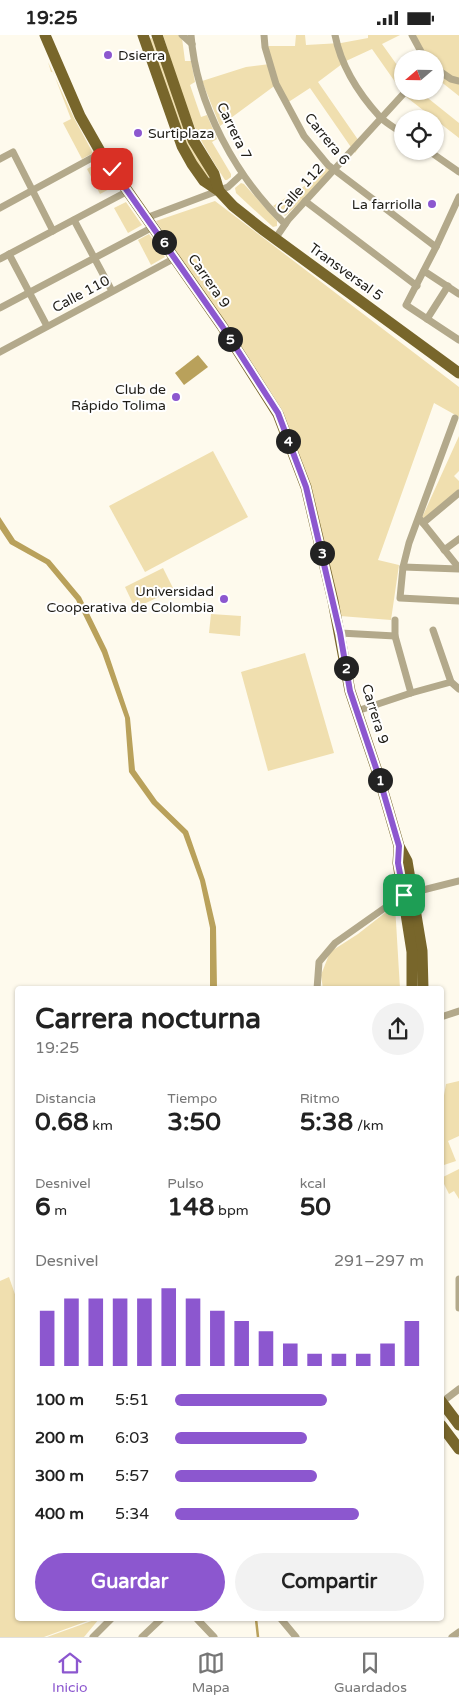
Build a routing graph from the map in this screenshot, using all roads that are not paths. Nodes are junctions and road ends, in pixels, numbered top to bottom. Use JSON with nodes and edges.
{"nodes":[{"id":1,"x":45,"y":35,"type":"edge"},
{"id":2,"x":143,"y":35,"type":"edge"},
{"id":3,"x":156,"y":35,"type":"edge"},
{"id":4,"x":182,"y":35,"type":"edge"},
{"id":5,"x":191,"y":35,"type":"edge"},
{"id":6,"x":264,"y":35,"type":"edge"},
{"id":7,"x":335,"y":35,"type":"edge"},
{"id":8,"x":412,"y":35,"type":"edge"},
{"id":9,"x":192,"y":43,"type":"junction"},
{"id":10,"x":420,"y":50,"type":"edge"},
{"id":11,"x":444,"y":74,"type":"edge"},
{"id":12,"x":459,"y":81,"type":"edge"},
{"id":13,"x":398,"y":100,"type":"edge"},
{"id":14,"x":381,"y":118,"type":"junction"},
{"id":15,"x":394,"y":127,"type":"edge"},
{"id":16,"x":101,"y":153,"type":"junction"},
{"id":17,"x":0,"y":159,"type":"edge"},
{"id":18,"x":442,"y":160,"type":"edge"},
{"id":19,"x":334,"y":171,"type":"junction"},
{"id":20,"x":459,"y":172,"type":"edge"},
{"id":21,"x":242,"y":175,"type":"junction"},
{"id":22,"x":32,"y":191,"type":"junction"},
{"id":23,"x":128,"y":191,"type":"junction"},
{"id":24,"x":219,"y":191,"type":"junction"},
{"id":25,"x":459,"y":197,"type":"edge"},
{"id":26,"x":305,"y":201,"type":"junction"},
{"id":27,"x":0,"y":208,"type":"edge"},
{"id":28,"x":74,"y":219,"type":"junction"},
{"id":29,"x":150,"y":222,"type":"junction"},
{"id":30,"x":285,"y":224,"type":"junction"},
{"id":31,"x":53,"y":231,"type":"junction"},
{"id":32,"x":275,"y":239,"type":"junction"},
{"id":33,"x":436,"y":247,"type":"junction"},
{"id":34,"x":9,"y":254,"type":"junction"},
{"id":35,"x":95,"y":258,"type":"junction"},
{"id":36,"x":175,"y":258,"type":"junction"},
{"id":37,"x":0,"y":259,"type":"edge"},
{"id":38,"x":424,"y":271,"type":"junction"},
{"id":39,"x":417,"y":286,"type":"junction"},
{"id":40,"x":448,"y":286,"type":"junction"},
{"id":41,"x":112,"y":291,"type":"junction"},
{"id":42,"x":30,"y":293,"type":"junction"},
{"id":43,"x":459,"y":294,"type":"edge"},
{"id":44,"x":0,"y":308,"type":"edge"},
{"id":45,"x":427,"y":319,"type":"junction"},
{"id":46,"x":47,"y":326,"type":"junction"},
{"id":47,"x":459,"y":340,"type":"edge"},
{"id":48,"x":0,"y":352,"type":"edge"},
{"id":49,"x":459,"y":373,"type":"edge"},
{"id":50,"x":455,"y":418,"type":"dead end"},
{"id":51,"x":459,"y":493,"type":"edge"},
{"id":52,"x":421,"y":521,"type":"junction"},
{"id":53,"x":459,"y":539,"type":"edge"},
{"id":54,"x":444,"y":551,"type":"junction"},
{"id":55,"x":403,"y":567,"type":"junction"},
{"id":56,"x":459,"y":569,"type":"edge"},
{"id":57,"x":459,"y":601,"type":"edge"},
{"id":58,"x":395,"y":620,"type":"dead end"},
{"id":59,"x":433,"y":630,"type":"dead end"},
{"id":60,"x":340,"y":633,"type":"junction"},
{"id":61,"x":395,"y":636,"type":"junction"},
{"id":62,"x":451,"y":682,"type":"junction"},
{"id":63,"x":459,"y":689,"type":"edge"},
{"id":64,"x":411,"y":693,"type":"junction"},
{"id":65,"x":356,"y":711,"type":"junction"},
{"id":66,"x":459,"y":881,"type":"edge"},
{"id":67,"x":408,"y":893,"type":"junction"},
{"id":68,"x":317,"y":986,"type":"edge"},
{"id":69,"x":418,"y":986,"type":"edge"},
{"id":70,"x":459,"y":1011,"type":"edge"},
{"id":71,"x":444,"y":1016,"type":"edge"},
{"id":72,"x":459,"y":1279,"type":"edge"},
{"id":73,"x":459,"y":1308,"type":"edge"},
{"id":74,"x":459,"y":1389,"type":"edge"},
{"id":75,"x":444,"y":1400,"type":"edge"},
{"id":76,"x":444,"y":1404,"type":"edge"},
{"id":77,"x":459,"y":1425,"type":"edge"},
{"id":78,"x":444,"y":1429,"type":"edge"},
{"id":79,"x":459,"y":1449,"type":"edge"},
{"id":80,"x":109,"y":1621,"type":"edge"},
{"id":81,"x":159,"y":1621,"type":"edge"},
{"id":82,"x":199,"y":1621,"type":"edge"},
{"id":83,"x":283,"y":1621,"type":"edge"},
{"id":84,"x":459,"y":1632,"type":"edge"},
{"id":85,"x":93,"y":1637,"type":"edge"},
{"id":86,"x":142,"y":1637,"type":"edge"},
{"id":87,"x":214,"y":1637,"type":"edge"},
{"id":88,"x":296,"y":1637,"type":"edge"},
{"id":89,"x":452,"y":1637,"type":"edge"}],
"edges":[{"from":1,"to":16,"type":"main road","name":"Carrera 9"},
{"from":2,"to":24,"type":"main road","name":"Transversal 5"},
{"from":3,"to":24,"type":"main road"},
{"from":4,"to":9,"type":"street"},
{"from":5,"to":9,"type":"street","name":"Carrera 7"},
{"from":6,"to":19,"type":"street","name":"Carrera 6"},
{"from":7,"to":14,"type":"street"},
{"from":8,"to":10,"type":"street"},
{"from":9,"to":21,"type":"street","name":"Carrera 7"},
{"from":11,"to":12,"type":"street"},
{"from":13,"to":14,"type":"street","name":"Calle 112"},
{"from":14,"to":15,"type":"street"},
{"from":14,"to":19,"type":"street","name":"Calle 112"},
{"from":16,"to":22,"type":"street"},
{"from":16,"to":23,"type":"main road","name":"Carrera 9"},
{"from":17,"to":22,"type":"street"},
{"from":18,"to":20,"type":"street"},
{"from":19,"to":26,"type":"street","name":"Calle 112"},
{"from":19,"to":33,"type":"street","name":"Carrera 6"},
{"from":21,"to":24,"type":"street"},
{"from":21,"to":30,"type":"street","name":"Carrera 7"},
{"from":22,"to":27,"type":"street"},
{"from":22,"to":31,"type":"street"},
{"from":23,"to":28,"type":"street"},
{"from":23,"to":29,"type":"main road","name":"Carrera 9"},
{"from":24,"to":29,"type":"street"},
{"from":24,"to":32,"type":"main road","name":"Transversal 5"},
{"from":25,"to":33,"type":"street"},
{"from":26,"to":30,"type":"street","name":"Calle 112"},
{"from":26,"to":39,"type":"street"},
{"from":28,"to":31,"type":"street"},
{"from":28,"to":35,"type":"street"},
{"from":29,"to":35,"type":"street"},
{"from":29,"to":36,"type":"main road","name":"Carrera 9"},
{"from":30,"to":32,"type":"street","name":"Calle 112"},
{"from":31,"to":34,"type":"street"},
{"from":32,"to":49,"type":"main road","name":"Transversal 5"},
{"from":33,"to":38,"type":"street"},
{"from":34,"to":37,"type":"street"},
{"from":34,"to":42,"type":"street"},
{"from":35,"to":41,"type":"street"},
{"from":35,"to":42,"type":"street"},
{"from":36,"to":41,"type":"street","name":"Calle 110"},
{"from":36,"to":60,"type":"main road","name":"Carrera 9"},
{"from":38,"to":39,"type":"street"},
{"from":38,"to":40,"type":"street"},
{"from":39,"to":45,"type":"street"},
{"from":40,"to":43,"type":"street"},
{"from":40,"to":45,"type":"street"},
{"from":41,"to":46,"type":"street","name":"Calle 110"},
{"from":42,"to":44,"type":"street"},
{"from":42,"to":46,"type":"street"},
{"from":45,"to":47,"type":"street"},
{"from":46,"to":48,"type":"street","name":"Calle 110"},
{"from":50,"to":52,"type":"street"},
{"from":51,"to":52,"type":"street"},
{"from":52,"to":54,"type":"street"},
{"from":52,"to":55,"type":"street"},
{"from":53,"to":54,"type":"street"},
{"from":54,"to":56,"type":"street"},
{"from":55,"to":56,"type":"street"},
{"from":55,"to":57,"type":"street"},
{"from":58,"to":61,"type":"street"},
{"from":59,"to":62,"type":"street"},
{"from":60,"to":61,"type":"street"},
{"from":60,"to":65,"type":"main road","name":"Carrera 9"},
{"from":61,"to":64,"type":"street"},
{"from":62,"to":63,"type":"street"},
{"from":62,"to":64,"type":"street"},
{"from":64,"to":65,"type":"street"},
{"from":65,"to":67,"type":"main road","name":"Carrera 9"},
{"from":66,"to":67,"type":"street"},
{"from":67,"to":68,"type":"street"},
{"from":67,"to":69,"type":"main road","name":"Carrera 9"},
{"from":70,"to":71,"type":"street"},
{"from":72,"to":73,"type":"street"},
{"from":74,"to":75,"type":"street"},
{"from":76,"to":77,"type":"main road"},
{"from":78,"to":79,"type":"main road"},
{"from":80,"to":85,"type":"street"},
{"from":81,"to":86,"type":"street"},
{"from":82,"to":87,"type":"street"},
{"from":83,"to":88,"type":"street"},
{"from":84,"to":89,"type":"street"}]}
